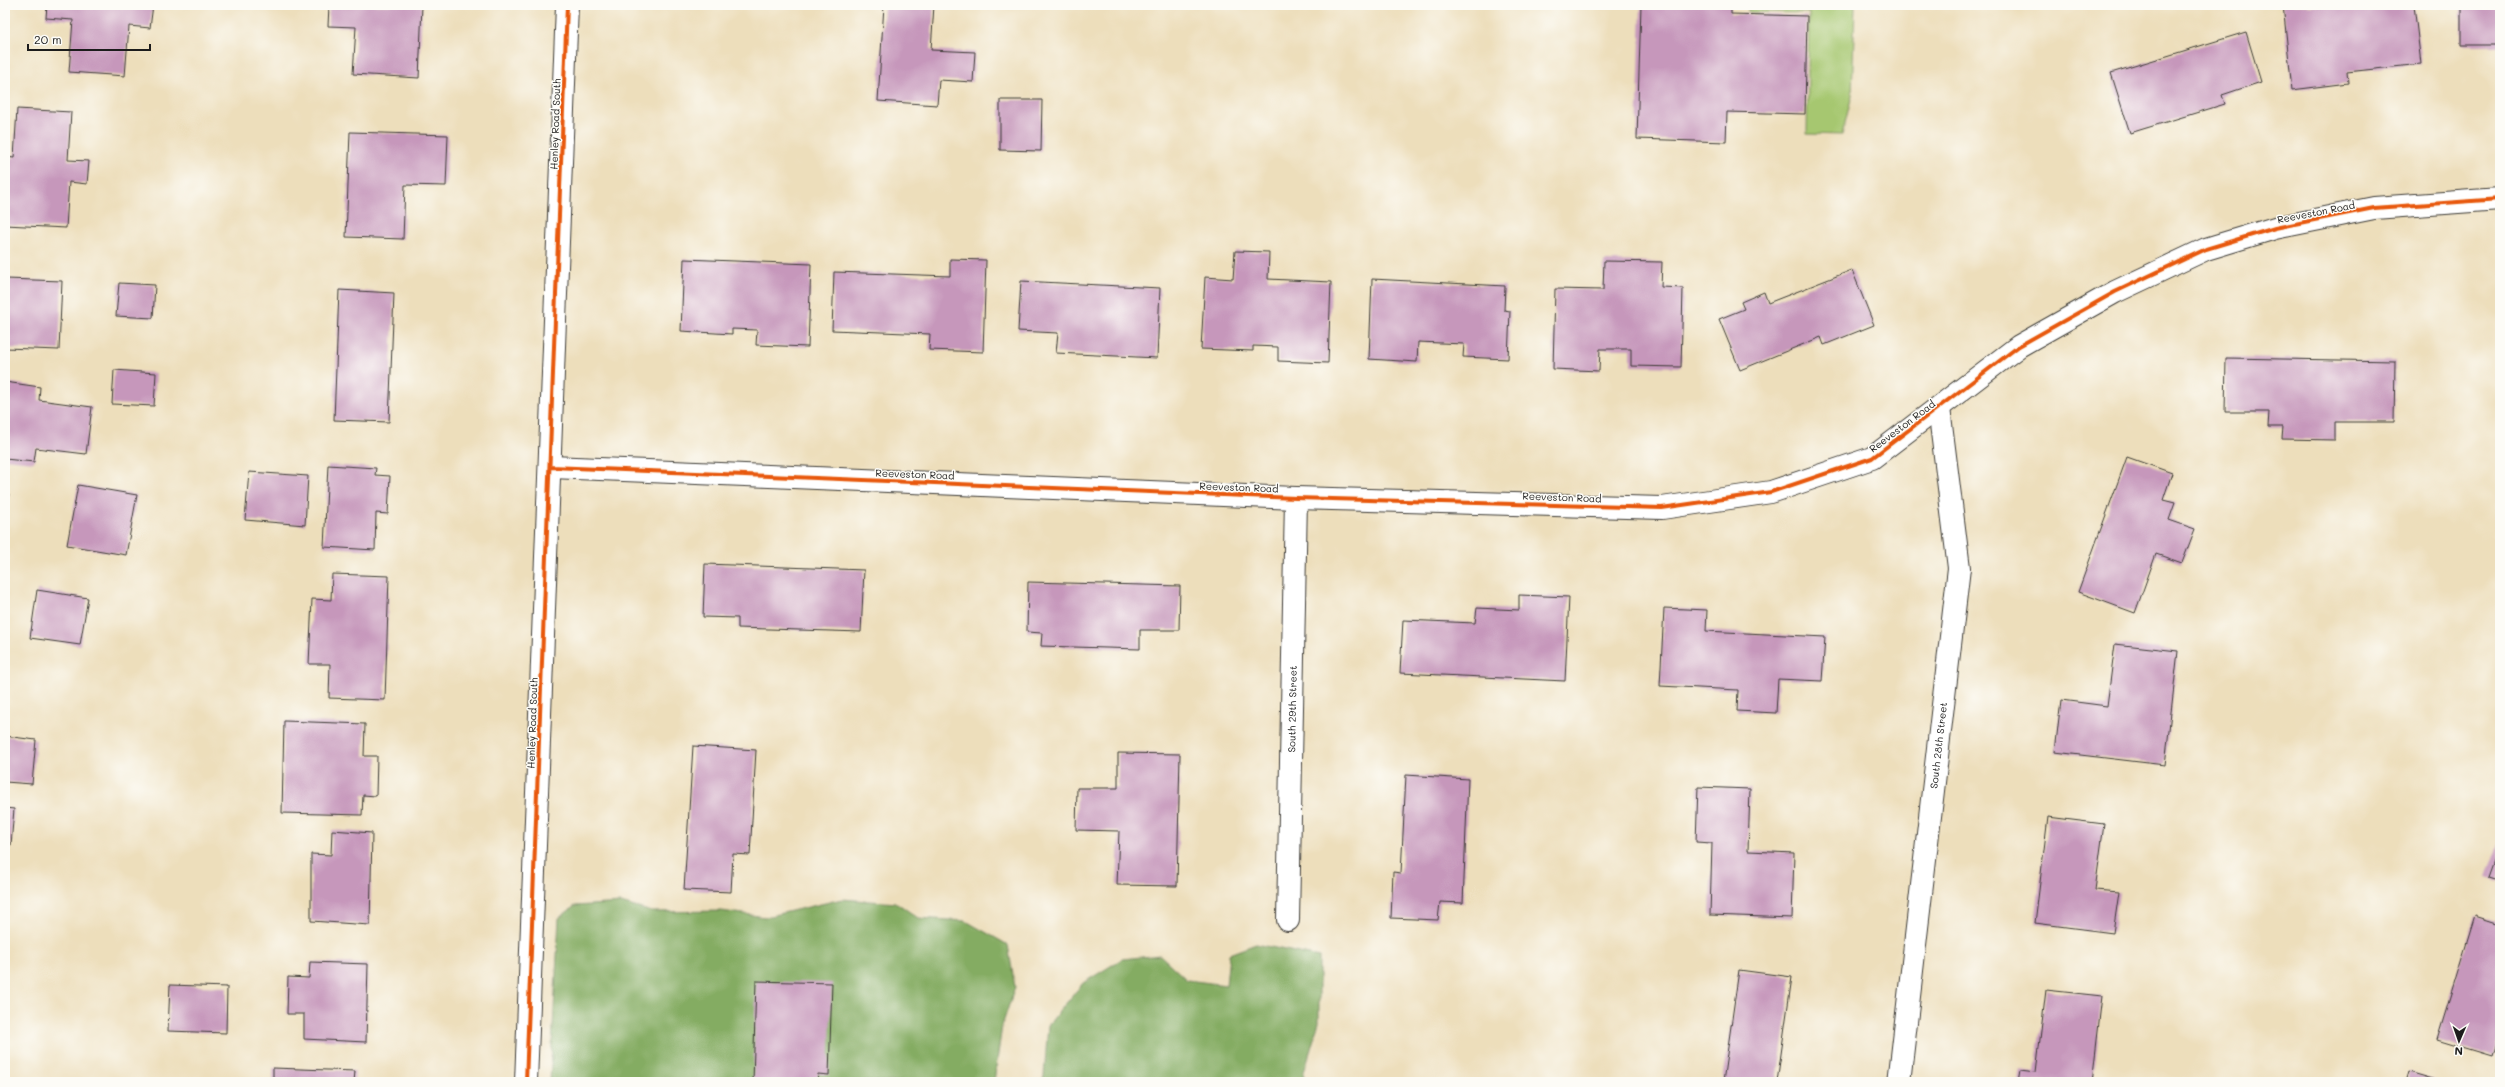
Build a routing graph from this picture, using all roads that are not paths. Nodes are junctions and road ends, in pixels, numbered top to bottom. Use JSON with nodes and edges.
{"nodes":[{"id":1,"x":567,"y":5,"type":"edge"},
{"id":2,"x":2500,"y":199,"type":"edge"},
{"id":3,"x":1939,"y":408,"type":"junction"},
{"id":4,"x":551,"y":467,"type":"junction"},
{"id":5,"x":1296,"y":498,"type":"junction"},
{"id":6,"x":1288,"y":920,"type":"dead end"},
{"id":7,"x":526,"y":1082,"type":"edge"},
{"id":8,"x":1899,"y":1082,"type":"edge"}],
"edges":[{"from":1,"to":4,"type":"street","name":"Henley Road South"},
{"from":2,"to":3,"type":"street","name":"Reeveston Road"},
{"from":3,"to":5,"type":"street","name":"Reeveston Road"},
{"from":3,"to":8,"type":"street","name":"South 28th Street"},
{"from":4,"to":5,"type":"street","name":"Reeveston Road"},
{"from":4,"to":7,"type":"street","name":"Henley Road South"},
{"from":5,"to":6,"type":"street","name":"South 29th Street"}]}
